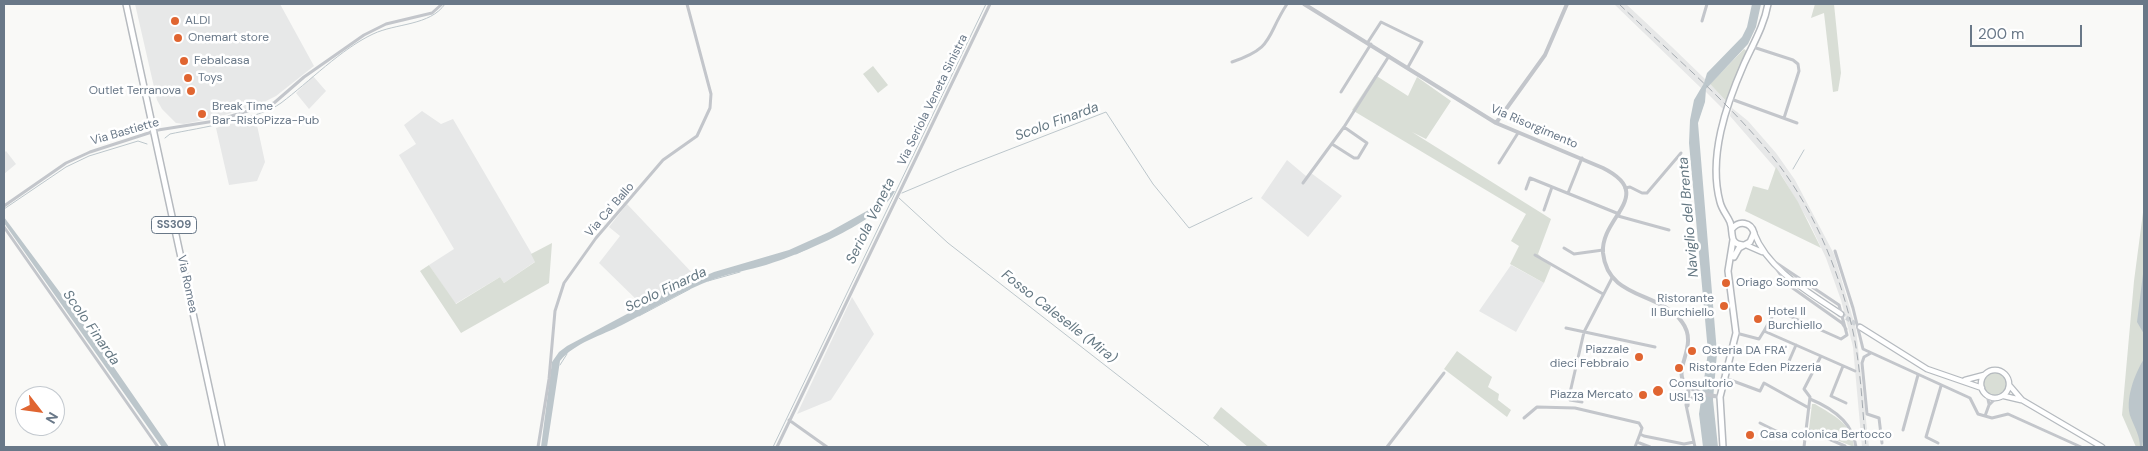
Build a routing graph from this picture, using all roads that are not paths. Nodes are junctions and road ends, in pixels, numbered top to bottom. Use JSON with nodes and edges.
{"nodes":[{"id":1,"x":126,"y":4,"type":"edge"},
{"id":2,"x":442,"y":4,"type":"edge"},
{"id":3,"x":687,"y":4,"type":"edge"},
{"id":4,"x":990,"y":4,"type":"edge"},
{"id":5,"x":1288,"y":4,"type":"edge"},
{"id":6,"x":1304,"y":4,"type":"edge"},
{"id":7,"x":1567,"y":4,"type":"edge"},
{"id":8,"x":1707,"y":4,"type":"edge"},
{"id":9,"x":1768,"y":4,"type":"edge"},
{"id":10,"x":1702,"y":21,"type":"dead end"},
{"id":11,"x":1369,"y":43,"type":"junction"},
{"id":12,"x":1753,"y":47,"type":"junction"},
{"id":13,"x":1390,"y":55,"type":"junction"},
{"id":14,"x":1232,"y":62,"type":"dead end"},
{"id":15,"x":1408,"y":67,"type":"junction"},
{"id":16,"x":1341,"y":92,"type":"dead end"},
{"id":17,"x":1731,"y":99,"type":"junction"},
{"id":18,"x":1784,"y":118,"type":"junction"},
{"id":19,"x":1797,"y":123,"type":"dead end"},
{"id":20,"x":1496,"y":124,"type":"junction"},
{"id":21,"x":1344,"y":127,"type":"junction"},
{"id":22,"x":154,"y":132,"type":"junction"},
{"id":23,"x":1518,"y":133,"type":"junction"},
{"id":24,"x":1332,"y":144,"type":"junction"},
{"id":25,"x":1681,"y":153,"type":"dead end"},
{"id":26,"x":1582,"y":158,"type":"junction"},
{"id":27,"x":1499,"y":163,"type":"dead end"},
{"id":28,"x":1303,"y":183,"type":"dead end"},
{"id":29,"x":1552,"y":187,"type":"junction"},
{"id":30,"x":1625,"y":188,"type":"junction"},
{"id":31,"x":1526,"y":189,"type":"dead end"},
{"id":32,"x":1568,"y":193,"type":"junction"},
{"id":33,"x":4,"y":206,"type":"edge"},
{"id":34,"x":1544,"y":210,"type":"dead end"},
{"id":35,"x":1726,"y":214,"type":"junction"},
{"id":36,"x":1618,"y":215,"type":"junction"},
{"id":37,"x":1740,"y":223,"type":"junction"},
{"id":38,"x":4,"y":227,"type":"edge"},
{"id":39,"x":1669,"y":230,"type":"dead end"},
{"id":40,"x":1732,"y":230,"type":"junction"},
{"id":41,"x":1754,"y":233,"type":"junction"},
{"id":42,"x":1733,"y":240,"type":"junction"},
{"id":43,"x":1745,"y":245,"type":"junction"},
{"id":44,"x":1564,"y":248,"type":"dead end"},
{"id":45,"x":1603,"y":250,"type":"junction"},
{"id":46,"x":1835,"y":251,"type":"dead end"},
{"id":47,"x":1535,"y":255,"type":"dead end"},
{"id":48,"x":1767,"y":256,"type":"junction"},
{"id":49,"x":1612,"y":278,"type":"junction"},
{"id":50,"x":1730,"y":285,"type":"junction"},
{"id":51,"x":1603,"y":294,"type":"junction"},
{"id":52,"x":1841,"y":314,"type":"tunnel mouth"},
{"id":53,"x":1860,"y":327,"type":"tunnel mouth"},
{"id":54,"x":1566,"y":328,"type":"dead end"},
{"id":55,"x":1764,"y":331,"type":"junction"},
{"id":56,"x":1584,"y":332,"type":"junction"},
{"id":57,"x":1736,"y":333,"type":"junction"},
{"id":58,"x":1847,"y":335,"type":"junction"},
{"id":59,"x":1796,"y":345,"type":"junction"},
{"id":60,"x":1655,"y":347,"type":"dead end"},
{"id":61,"x":1871,"y":353,"type":"junction"},
{"id":62,"x":1821,"y":356,"type":"junction"},
{"id":63,"x":1843,"y":366,"type":"junction"},
{"id":64,"x":1786,"y":368,"type":"dead end"},
{"id":65,"x":1855,"y":372,"type":"dead end"},
{"id":66,"x":1444,"y":373,"type":"dead end"},
{"id":67,"x":1985,"y":375,"type":"junction"},
{"id":68,"x":1918,"y":376,"type":"junction"},
{"id":69,"x":1725,"y":378,"type":"junction"},
{"id":70,"x":1963,"y":380,"type":"junction"},
{"id":71,"x":1941,"y":386,"type":"junction"},
{"id":72,"x":2010,"y":386,"type":"junction"},
{"id":73,"x":1688,"y":388,"type":"junction"},
{"id":74,"x":1982,"y":388,"type":"junction"},
{"id":75,"x":1698,"y":393,"type":"junction"},
{"id":76,"x":1718,"y":396,"type":"junction"},
{"id":77,"x":1986,"y":396,"type":"junction"},
{"id":78,"x":2004,"y":396,"type":"junction"},
{"id":79,"x":1995,"y":398,"type":"junction"},
{"id":80,"x":1810,"y":399,"type":"junction"},
{"id":81,"x":2022,"y":400,"type":"junction"},
{"id":82,"x":1582,"y":402,"type":"dead end"},
{"id":83,"x":1846,"y":403,"type":"dead end"},
{"id":84,"x":1989,"y":405,"type":"junction"},
{"id":85,"x":1809,"y":408,"type":"junction"},
{"id":86,"x":1688,"y":409,"type":"junction"},
{"id":87,"x":1986,"y":416,"type":"junction"},
{"id":88,"x":1524,"y":418,"type":"dead end"},
{"id":89,"x":789,"y":420,"type":"junction"},
{"id":90,"x":1760,"y":423,"type":"dead end"},
{"id":91,"x":1806,"y":429,"type":"junction"},
{"id":92,"x":1903,"y":430,"type":"dead end"},
{"id":93,"x":1640,"y":434,"type":"junction"},
{"id":94,"x":1805,"y":437,"type":"junction"},
{"id":95,"x":1637,"y":442,"type":"junction"},
{"id":96,"x":1694,"y":442,"type":"junction"},
{"id":97,"x":1882,"y":443,"type":"dead end"},
{"id":98,"x":1938,"y":443,"type":"dead end"},
{"id":99,"x":1845,"y":446,"type":"dead end"},
{"id":100,"x":158,"y":447,"type":"edge"},
{"id":101,"x":222,"y":447,"type":"edge"},
{"id":102,"x":538,"y":447,"type":"edge"},
{"id":103,"x":777,"y":447,"type":"edge"},
{"id":104,"x":826,"y":447,"type":"edge"},
{"id":105,"x":1387,"y":447,"type":"edge"},
{"id":106,"x":1635,"y":447,"type":"edge"},
{"id":107,"x":1650,"y":447,"type":"edge"},
{"id":108,"x":1695,"y":447,"type":"edge"},
{"id":109,"x":1723,"y":447,"type":"edge"},
{"id":110,"x":1804,"y":447,"type":"edge"},
{"id":111,"x":1856,"y":447,"type":"edge"},
{"id":112,"x":2081,"y":447,"type":"edge"},
{"id":113,"x":2102,"y":447,"type":"edge"}],
"edges":[{"from":1,"to":22,"type":"main road","name":"Via Romea","number":"SS309"},
{"from":2,"to":22,"type":"street","name":"Via Bastiette"},
{"from":3,"to":102,"type":"street","name":"Via Ca' Ballo"},
{"from":4,"to":89,"type":"street","name":"Via Seriola Veneta Sinistra"},
{"from":5,"to":14,"type":"street"},
{"from":6,"to":11,"type":"street","name":"Via Risorgimento"},
{"from":7,"to":20,"type":"street"},
{"from":8,"to":10,"type":"street"},
{"from":9,"to":12,"type":"main road"},
{"from":11,"to":13,"type":"street","name":"Via Risorgimento"},
{"from":11,"to":15,"type":"street"},
{"from":11,"to":16,"type":"street"},
{"from":12,"to":17,"type":"main road"},
{"from":12,"to":18,"type":"street"},
{"from":13,"to":15,"type":"street","name":"Via Risorgimento"},
{"from":13,"to":21,"type":"street"},
{"from":15,"to":20,"type":"street","name":"Via Risorgimento"},
{"from":17,"to":18,"type":"street"},
{"from":17,"to":35,"type":"main road"},
{"from":18,"to":19,"type":"street"},
{"from":20,"to":23,"type":"street","name":"Via Risorgimento"},
{"from":21,"to":24,"type":"street"},
{"from":21,"to":24,"type":"street"},
{"from":22,"to":33,"type":"street","name":"Via Bastiette"},
{"from":22,"to":101,"type":"main road","name":"Via Romea","number":"SS309"},
{"from":23,"to":26,"type":"street","name":"Via Risorgimento"},
{"from":23,"to":27,"type":"street"},
{"from":24,"to":28,"type":"street"},
{"from":25,"to":30,"type":"street"},
{"from":26,"to":30,"type":"street","name":"Via Risorgimento"},
{"from":26,"to":32,"type":"street"},
{"from":29,"to":31,"type":"street"},
{"from":29,"to":32,"type":"street"},
{"from":29,"to":34,"type":"street"},
{"from":30,"to":36,"type":"street"},
{"from":32,"to":36,"type":"street"},
{"from":35,"to":37,"type":"main road"},
{"from":35,"to":40,"type":"main road"},
{"from":36,"to":39,"type":"street"},
{"from":36,"to":45,"type":"street"},
{"from":37,"to":40,"type":"main road"},
{"from":37,"to":41,"type":"main road"},
{"from":38,"to":100,"type":"street"},
{"from":40,"to":42,"type":"main road"},
{"from":41,"to":43,"type":"main road"},
{"from":41,"to":48,"type":"main road"},
{"from":42,"to":43,"type":"main road"},
{"from":42,"to":50,"type":"main road"},
{"from":43,"to":48,"type":"main road"},
{"from":43,"to":50,"type":"main road"},
{"from":44,"to":45,"type":"street"},
{"from":45,"to":49,"type":"street"},
{"from":46,"to":61,"type":"street"},
{"from":47,"to":51,"type":"street"},
{"from":48,"to":52,"type":"main road"},
{"from":48,"to":58,"type":"street"},
{"from":48,"to":58,"type":"street"},
{"from":49,"to":51,"type":"street"},
{"from":49,"to":73,"type":"street"},
{"from":50,"to":57,"type":"main road"},
{"from":51,"to":56,"type":"street"},
{"from":53,"to":70,"type":"main road"},
{"from":54,"to":56,"type":"street"},
{"from":55,"to":57,"type":"street"},
{"from":55,"to":58,"type":"street"},
{"from":55,"to":59,"type":"street"},
{"from":56,"to":60,"type":"street"},
{"from":56,"to":82,"type":"street"},
{"from":57,"to":69,"type":"main road"},
{"from":59,"to":62,"type":"street"},
{"from":59,"to":64,"type":"street"},
{"from":61,"to":68,"type":"street"},
{"from":61,"to":97,"type":"street"},
{"from":62,"to":63,"type":"street"},
{"from":62,"to":80,"type":"street"},
{"from":63,"to":65,"type":"street"},
{"from":63,"to":83,"type":"street"},
{"from":66,"to":105,"type":"street"},
{"from":67,"to":70,"type":"main road"},
{"from":67,"to":72,"type":"main road"},
{"from":67,"to":74,"type":"main road"},
{"from":68,"to":71,"type":"street"},
{"from":68,"to":92,"type":"street"},
{"from":69,"to":76,"type":"main road"},
{"from":69,"to":85,"type":"street"},
{"from":70,"to":74,"type":"main road"},
{"from":71,"to":87,"type":"street"},
{"from":71,"to":98,"type":"street"},
{"from":72,"to":78,"type":"main road"},
{"from":72,"to":81,"type":"main road"},
{"from":73,"to":75,"type":"street"},
{"from":73,"to":86,"type":"street"},
{"from":74,"to":77,"type":"main road"},
{"from":75,"to":76,"type":"street"},
{"from":75,"to":86,"type":"street"},
{"from":76,"to":109,"type":"main road"},
{"from":77,"to":79,"type":"main road"},
{"from":77,"to":84,"type":"street"},
{"from":78,"to":79,"type":"main road"},
{"from":78,"to":81,"type":"main road"},
{"from":79,"to":84,"type":"street"},
{"from":80,"to":85,"type":"street"},
{"from":80,"to":111,"type":"street"},
{"from":81,"to":113,"type":"main road"},
{"from":84,"to":87,"type":"street"},
{"from":85,"to":91,"type":"street"},
{"from":86,"to":96,"type":"street"},
{"from":87,"to":112,"type":"street"},
{"from":88,"to":93,"type":"street"},
{"from":89,"to":103,"type":"street","name":"Via Seriola Veneta Sinistra"},
{"from":89,"to":104,"type":"street"},
{"from":90,"to":94,"type":"street"},
{"from":91,"to":94,"type":"street"},
{"from":91,"to":99,"type":"street"},
{"from":93,"to":95,"type":"street"},
{"from":93,"to":96,"type":"street"},
{"from":94,"to":110,"type":"street"},
{"from":95,"to":106,"type":"street"},
{"from":95,"to":107,"type":"street"},
{"from":96,"to":108,"type":"street"}]}
